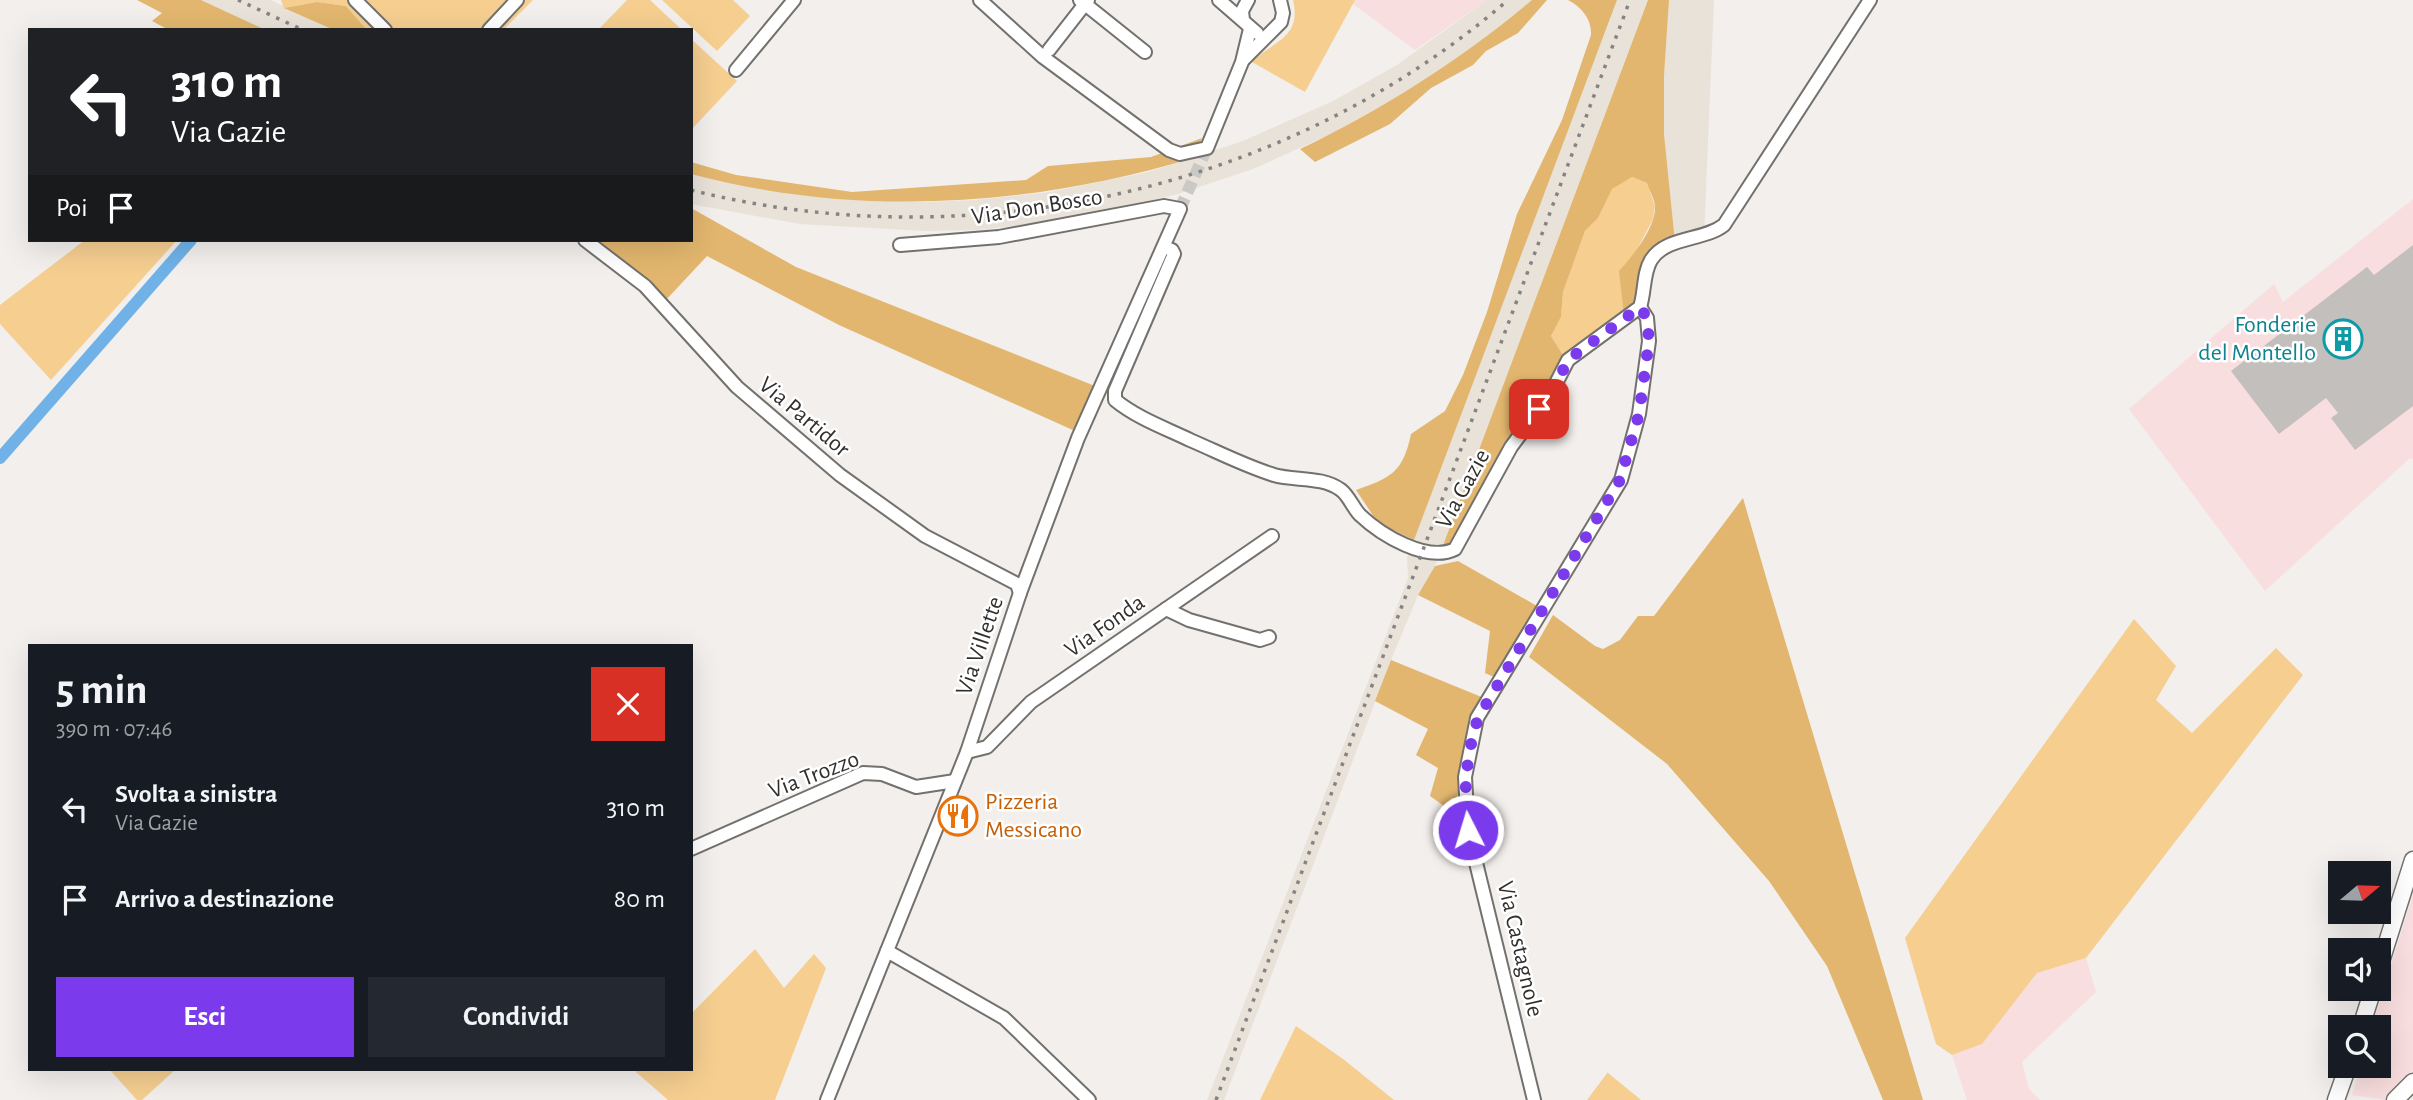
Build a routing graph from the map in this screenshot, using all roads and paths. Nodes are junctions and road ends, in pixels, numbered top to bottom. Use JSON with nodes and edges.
{"nodes":[{"id":1,"x":355,"y":0,"type":"edge"},
{"id":2,"x":517,"y":0,"type":"edge"},
{"id":3,"x":794,"y":0,"type":"edge"},
{"id":4,"x":979,"y":0,"type":"edge"},
{"id":5,"x":1219,"y":0,"type":"edge"},
{"id":6,"x":1247,"y":0,"type":"edge"},
{"id":7,"x":1870,"y":0,"type":"edge"},
{"id":8,"x":1084,"y":1,"type":"edge"},
{"id":9,"x":1279,"y":2,"type":"edge"},
{"id":10,"x":1247,"y":25,"type":"junction"},
{"id":11,"x":382,"y":28,"type":"edge"},
{"id":12,"x":491,"y":28,"type":"edge"},
{"id":13,"x":1271,"y":32,"type":"junction"},
{"id":14,"x":1049,"y":50,"type":"dead end"},
{"id":15,"x":1145,"y":52,"type":"dead end"},
{"id":16,"x":1242,"y":62,"type":"junction"},
{"id":17,"x":736,"y":70,"type":"dead end"},
{"id":18,"x":1180,"y":209,"type":"joint"},
{"id":19,"x":588,"y":242,"type":"edge"},
{"id":20,"x":900,"y":245,"type":"dead end"},
{"id":21,"x":1164,"y":247,"type":"junction"},
{"id":22,"x":1640,"y":307,"type":"junction"},
{"id":23,"x":1272,"y":536,"type":"dead end"},
{"id":24,"x":1020,"y":593,"type":"junction"},
{"id":25,"x":1166,"y":609,"type":"junction"},
{"id":26,"x":1269,"y":637,"type":"dead end"},
{"id":27,"x":967,"y":752,"type":"junction"},
{"id":28,"x":955,"y":781,"type":"junction"},
{"id":29,"x":693,"y":848,"type":"edge"},
{"id":30,"x":2413,"y":860,"type":"edge"},
{"id":31,"x":2388,"y":938,"type":"edge"},
{"id":32,"x":887,"y":951,"type":"junction"},
{"id":33,"x":2345,"y":1078,"type":"edge"},
{"id":34,"x":2413,"y":1082,"type":"edge"},
{"id":35,"x":2340,"y":1098,"type":"edge"},
{"id":36,"x":827,"y":1100,"type":"edge"},
{"id":37,"x":1089,"y":1100,"type":"edge"},
{"id":38,"x":1534,"y":1100,"type":"edge"},
{"id":39,"x":2395,"y":1100,"type":"edge"}],
"edges":[{"from":1,"to":11,"type":"street"},
{"from":2,"to":12,"type":"street"},
{"from":3,"to":17,"type":"street"},
{"from":4,"to":16,"type":"street"},
{"from":5,"to":10,"type":"street"},
{"from":6,"to":10,"type":"street"},
{"from":7,"to":22,"type":"street"},
{"from":8,"to":14,"type":"street"},
{"from":8,"to":15,"type":"street"},
{"from":9,"to":13,"type":"street"},
{"from":10,"to":13,"type":"street"},
{"from":10,"to":16,"type":"street"},
{"from":13,"to":16,"type":"street"},
{"from":18,"to":20,"type":"street","name":"Via Don Bosco"},
{"from":18,"to":21,"type":"street","name":"Via Villette"},
{"from":19,"to":24,"type":"street","name":"Via Partidor"},
{"from":21,"to":22,"type":"street","name":"Via Gazie"},
{"from":21,"to":24,"type":"street","name":"Via Villette"},
{"from":22,"to":38,"type":"street","name":"Via Castagnole"},
{"from":23,"to":25,"type":"street","name":"Via Fonda"},
{"from":24,"to":27,"type":"street","name":"Via Villette"},
{"from":25,"to":26,"type":"street"},
{"from":25,"to":27,"type":"street","name":"Via Fonda"},
{"from":27,"to":28,"type":"street","name":"Via Villette"},
{"from":28,"to":29,"type":"street","name":"Via Trozzo"},
{"from":28,"to":32,"type":"street","name":"Via Villette"},
{"from":30,"to":31,"type":"main road"},
{"from":32,"to":36,"type":"street","name":"Via Villette"},
{"from":32,"to":37,"type":"street"},
{"from":33,"to":35,"type":"main road"},
{"from":34,"to":39,"type":"main road"}]}
